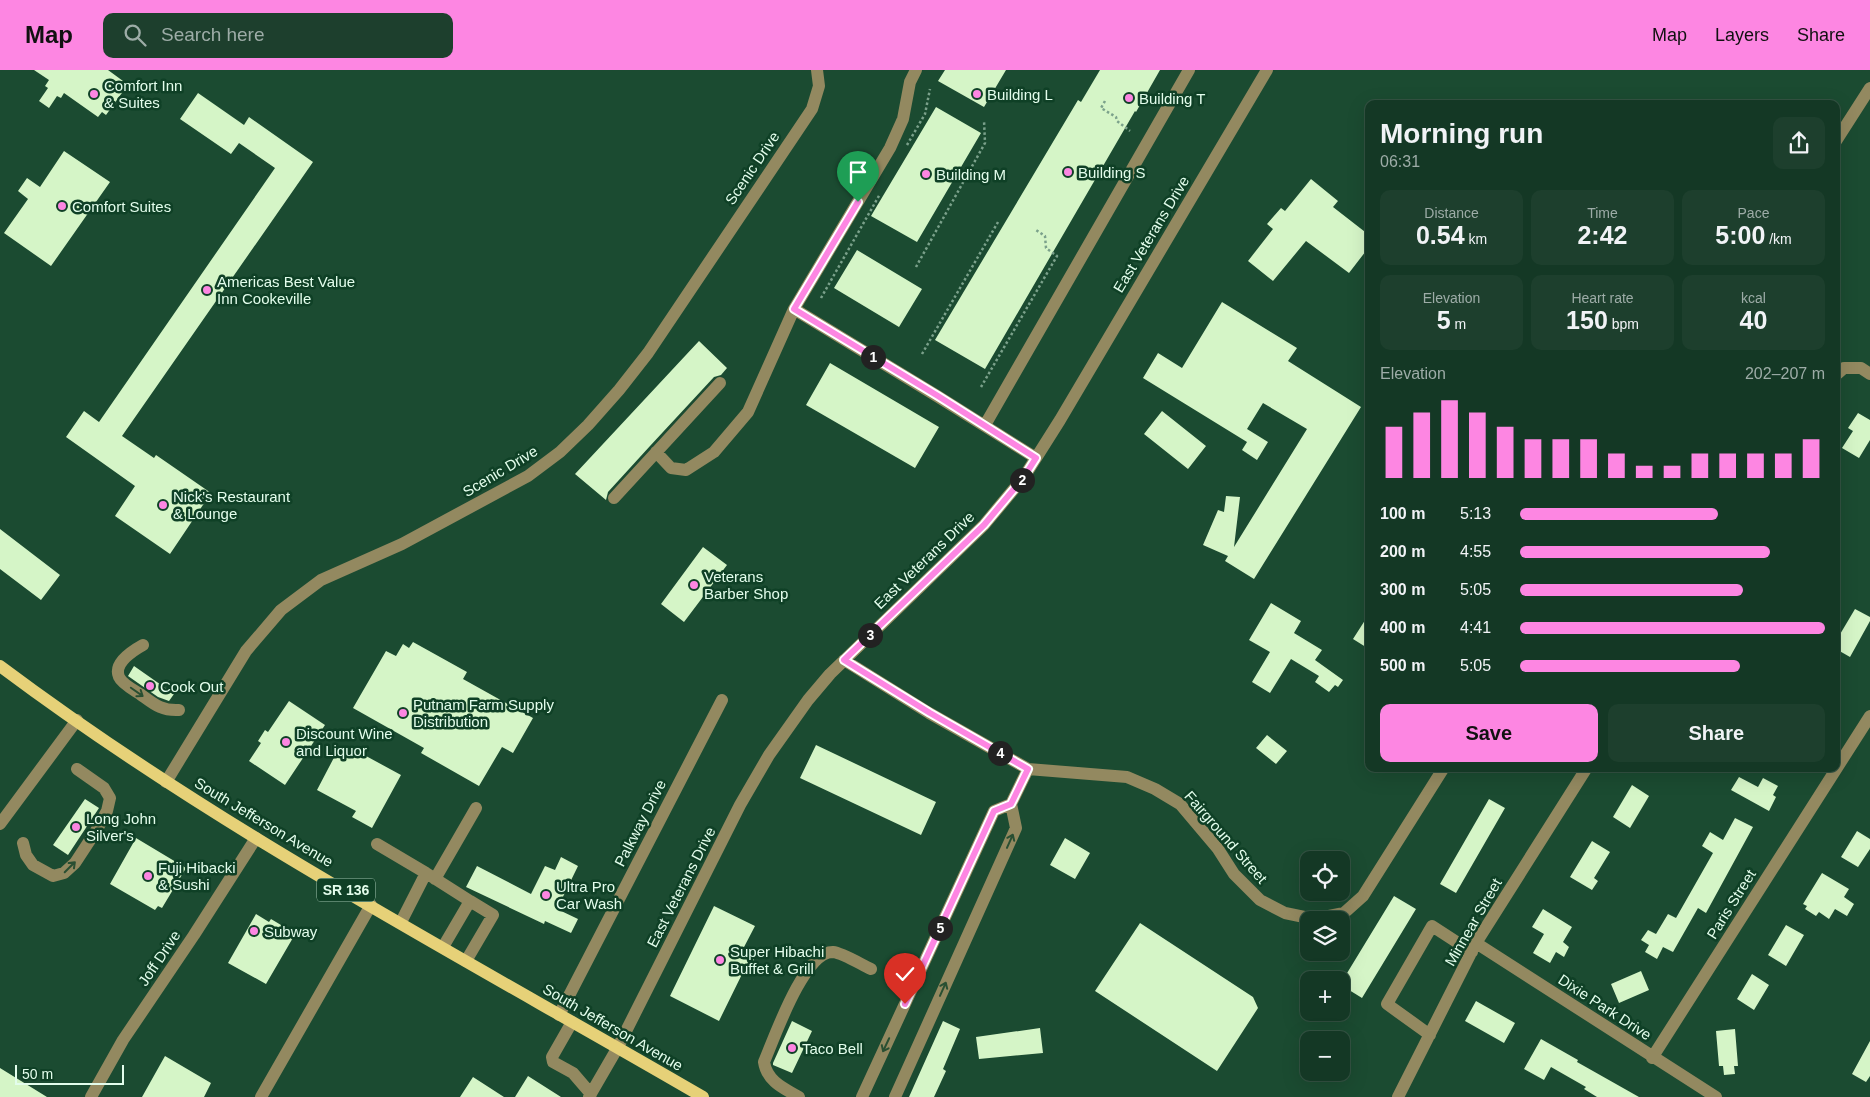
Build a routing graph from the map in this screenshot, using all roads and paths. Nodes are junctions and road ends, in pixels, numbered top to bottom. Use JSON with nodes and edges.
{"nodes":[{"id":1,"x":817,"y":70,"type":"edge"},
{"id":2,"x":916,"y":70,"type":"edge"},
{"id":3,"x":1189,"y":70,"type":"edge"},
{"id":4,"x":1267,"y":70,"type":"edge"},
{"id":5,"x":1870,"y":88,"type":"edge"},
{"id":6,"x":1105,"y":101,"type":"dead end"},
{"id":7,"x":984,"y":120,"type":"dead end"},
{"id":8,"x":1130,"y":131,"type":"dead end"},
{"id":9,"x":1840,"y":135,"type":"edge"},
{"id":10,"x":998,"y":222,"type":"dead end"},
{"id":11,"x":1036,"y":230,"type":"dead end"},
{"id":12,"x":916,"y":267,"type":"dead end"},
{"id":13,"x":794,"y":309,"type":"junction"},
{"id":14,"x":922,"y":354,"type":"dead end"},
{"id":15,"x":1840,"y":372,"type":"edge"},
{"id":16,"x":1870,"y":374,"type":"edge"},
{"id":17,"x":720,"y":382,"type":"dead end"},
{"id":18,"x":981,"y":387,"type":"dead end"},
{"id":19,"x":985,"y":425,"type":"junction"},
{"id":20,"x":656,"y":452,"type":"junction"},
{"id":21,"x":1036,"y":458,"type":"junction"},
{"id":22,"x":614,"y":498,"type":"dead end"},
{"id":23,"x":143,"y":645,"type":"dead end"},
{"id":24,"x":844,"y":660,"type":"junction"},
{"id":25,"x":0,"y":666,"type":"edge"},
{"id":26,"x":722,"y":700,"type":"dead end"},
{"id":27,"x":179,"y":710,"type":"dead end"},
{"id":28,"x":1870,"y":716,"type":"edge"},
{"id":29,"x":77,"y":720,"type":"junction"},
{"id":30,"x":1840,"y":763,"type":"edge"},
{"id":31,"x":77,"y":769,"type":"dead end"},
{"id":32,"x":1028,"y":769,"type":"junction"},
{"id":33,"x":1441,"y":772,"type":"edge"},
{"id":34,"x":1584,"y":772,"type":"edge"},
{"id":35,"x":1834,"y":772,"type":"edge"},
{"id":36,"x":166,"y":782,"type":"junction"},
{"id":37,"x":1011,"y":804,"type":"junction"},
{"id":38,"x":476,"y":808,"type":"dead end"},
{"id":39,"x":0,"y":824,"type":"edge"},
{"id":40,"x":256,"y":838,"type":"junction"},
{"id":41,"x":23,"y":843,"type":"dead end"},
{"id":42,"x":376,"y":844,"type":"dead end"},
{"id":43,"x":431,"y":876,"type":"junction"},
{"id":44,"x":470,"y":901,"type":"junction"},
{"id":45,"x":371,"y":905,"type":"junction"},
{"id":46,"x":400,"y":922,"type":"junction"},
{"id":47,"x":443,"y":947,"type":"junction"},
{"id":48,"x":1474,"y":948,"type":"junction"},
{"id":49,"x":466,"y":960,"type":"junction"},
{"id":50,"x":871,"y":969,"type":"dead end"},
{"id":51,"x":559,"y":1014,"type":"junction"},
{"id":52,"x":572,"y":1022,"type":"junction"},
{"id":53,"x":1430,"y":1035,"type":"junction"},
{"id":54,"x":618,"y":1047,"type":"junction"},
{"id":55,"x":1652,"y":1058,"type":"junction"},
{"id":56,"x":590,"y":1096,"type":"edge"},
{"id":57,"x":91,"y":1097,"type":"edge"},
{"id":58,"x":261,"y":1097,"type":"edge"},
{"id":59,"x":703,"y":1097,"type":"edge"},
{"id":60,"x":799,"y":1097,"type":"edge"},
{"id":61,"x":862,"y":1097,"type":"edge"},
{"id":62,"x":894,"y":1097,"type":"edge"},
{"id":63,"x":1398,"y":1097,"type":"edge"},
{"id":64,"x":1716,"y":1097,"type":"edge"}],
"edges":[{"from":1,"to":36,"type":"street","name":"Scenic Drive"},
{"from":2,"to":13,"type":"street"},
{"from":3,"to":19,"type":"street"},
{"from":4,"to":21,"type":"street","name":"East Veterans Drive"},
{"from":5,"to":9,"type":"street"},
{"from":6,"to":8,"type":"path"},
{"from":7,"to":12,"type":"path"},
{"from":10,"to":14,"type":"path"},
{"from":11,"to":18,"type":"path"},
{"from":13,"to":19,"type":"street"},
{"from":13,"to":20,"type":"street"},
{"from":15,"to":16,"type":"street"},
{"from":17,"to":20,"type":"street"},
{"from":19,"to":21,"type":"street"},
{"from":20,"to":22,"type":"street"},
{"from":21,"to":24,"type":"street","name":"East Veterans Drive"},
{"from":23,"to":27,"type":"street","one_way":true},
{"from":24,"to":32,"type":"street","name":"Fairground Street"},
{"from":24,"to":54,"type":"street","name":"East Veterans Drive"},
{"from":25,"to":29,"type":"main road","name":"South Jefferson Avenue","number":"SR 136"},
{"from":26,"to":51,"type":"street","name":"Palkway Drive"},
{"from":28,"to":30,"type":"street","name":"Paris Street"},
{"from":29,"to":36,"type":"main road","name":"South Jefferson Avenue","number":"SR 136"},
{"from":29,"to":39,"type":"street"},
{"from":41,"to":31,"type":"street","one_way":true},
{"from":32,"to":33,"type":"street","name":"Fairground Street"},
{"from":32,"to":37,"type":"street"},
{"from":34,"to":48,"type":"street","name":"Minnear Street"},
{"from":35,"to":55,"type":"street","name":"Paris Street"},
{"from":36,"to":40,"type":"main road","name":"South Jefferson Avenue","number":"SR 136"},
{"from":37,"to":61,"type":"street","one_way":true},
{"from":62,"to":37,"type":"street","one_way":true},
{"from":38,"to":43,"type":"street"},
{"from":40,"to":45,"type":"main road","name":"South Jefferson Avenue","number":"SR 136"},
{"from":40,"to":57,"type":"street","name":"Joff Drive"},
{"from":42,"to":43,"type":"street"},
{"from":43,"to":44,"type":"street"},
{"from":43,"to":46,"type":"street"},
{"from":44,"to":47,"type":"street"},
{"from":44,"to":49,"type":"street"},
{"from":45,"to":46,"type":"main road","name":"South Jefferson Avenue","number":"SR 136"},
{"from":45,"to":58,"type":"street"},
{"from":46,"to":47,"type":"main road","name":"South Jefferson Avenue","number":"SR 136"},
{"from":47,"to":49,"type":"main road","name":"South Jefferson Avenue","number":"SR 136"},
{"from":48,"to":53,"type":"street","name":"Minnear Street"},
{"from":48,"to":53,"type":"street","name":"Dixie Park Drive"},
{"from":48,"to":55,"type":"street","name":"Dixie Park Drive"},
{"from":49,"to":51,"type":"main road","name":"South Jefferson Avenue","number":"SR 136"},
{"from":50,"to":60,"type":"street"},
{"from":51,"to":52,"type":"main road","name":"South Jefferson Avenue","number":"SR 136"},
{"from":52,"to":54,"type":"main road","name":"South Jefferson Avenue","number":"SR 136"},
{"from":52,"to":56,"type":"street"},
{"from":53,"to":63,"type":"street","name":"Minnear Street"},
{"from":54,"to":56,"type":"street","name":"East Veterans Drive"},
{"from":54,"to":59,"type":"main road","name":"South Jefferson Avenue","number":"SR 136"},
{"from":55,"to":64,"type":"street","name":"Dixie Park Drive"}]}
